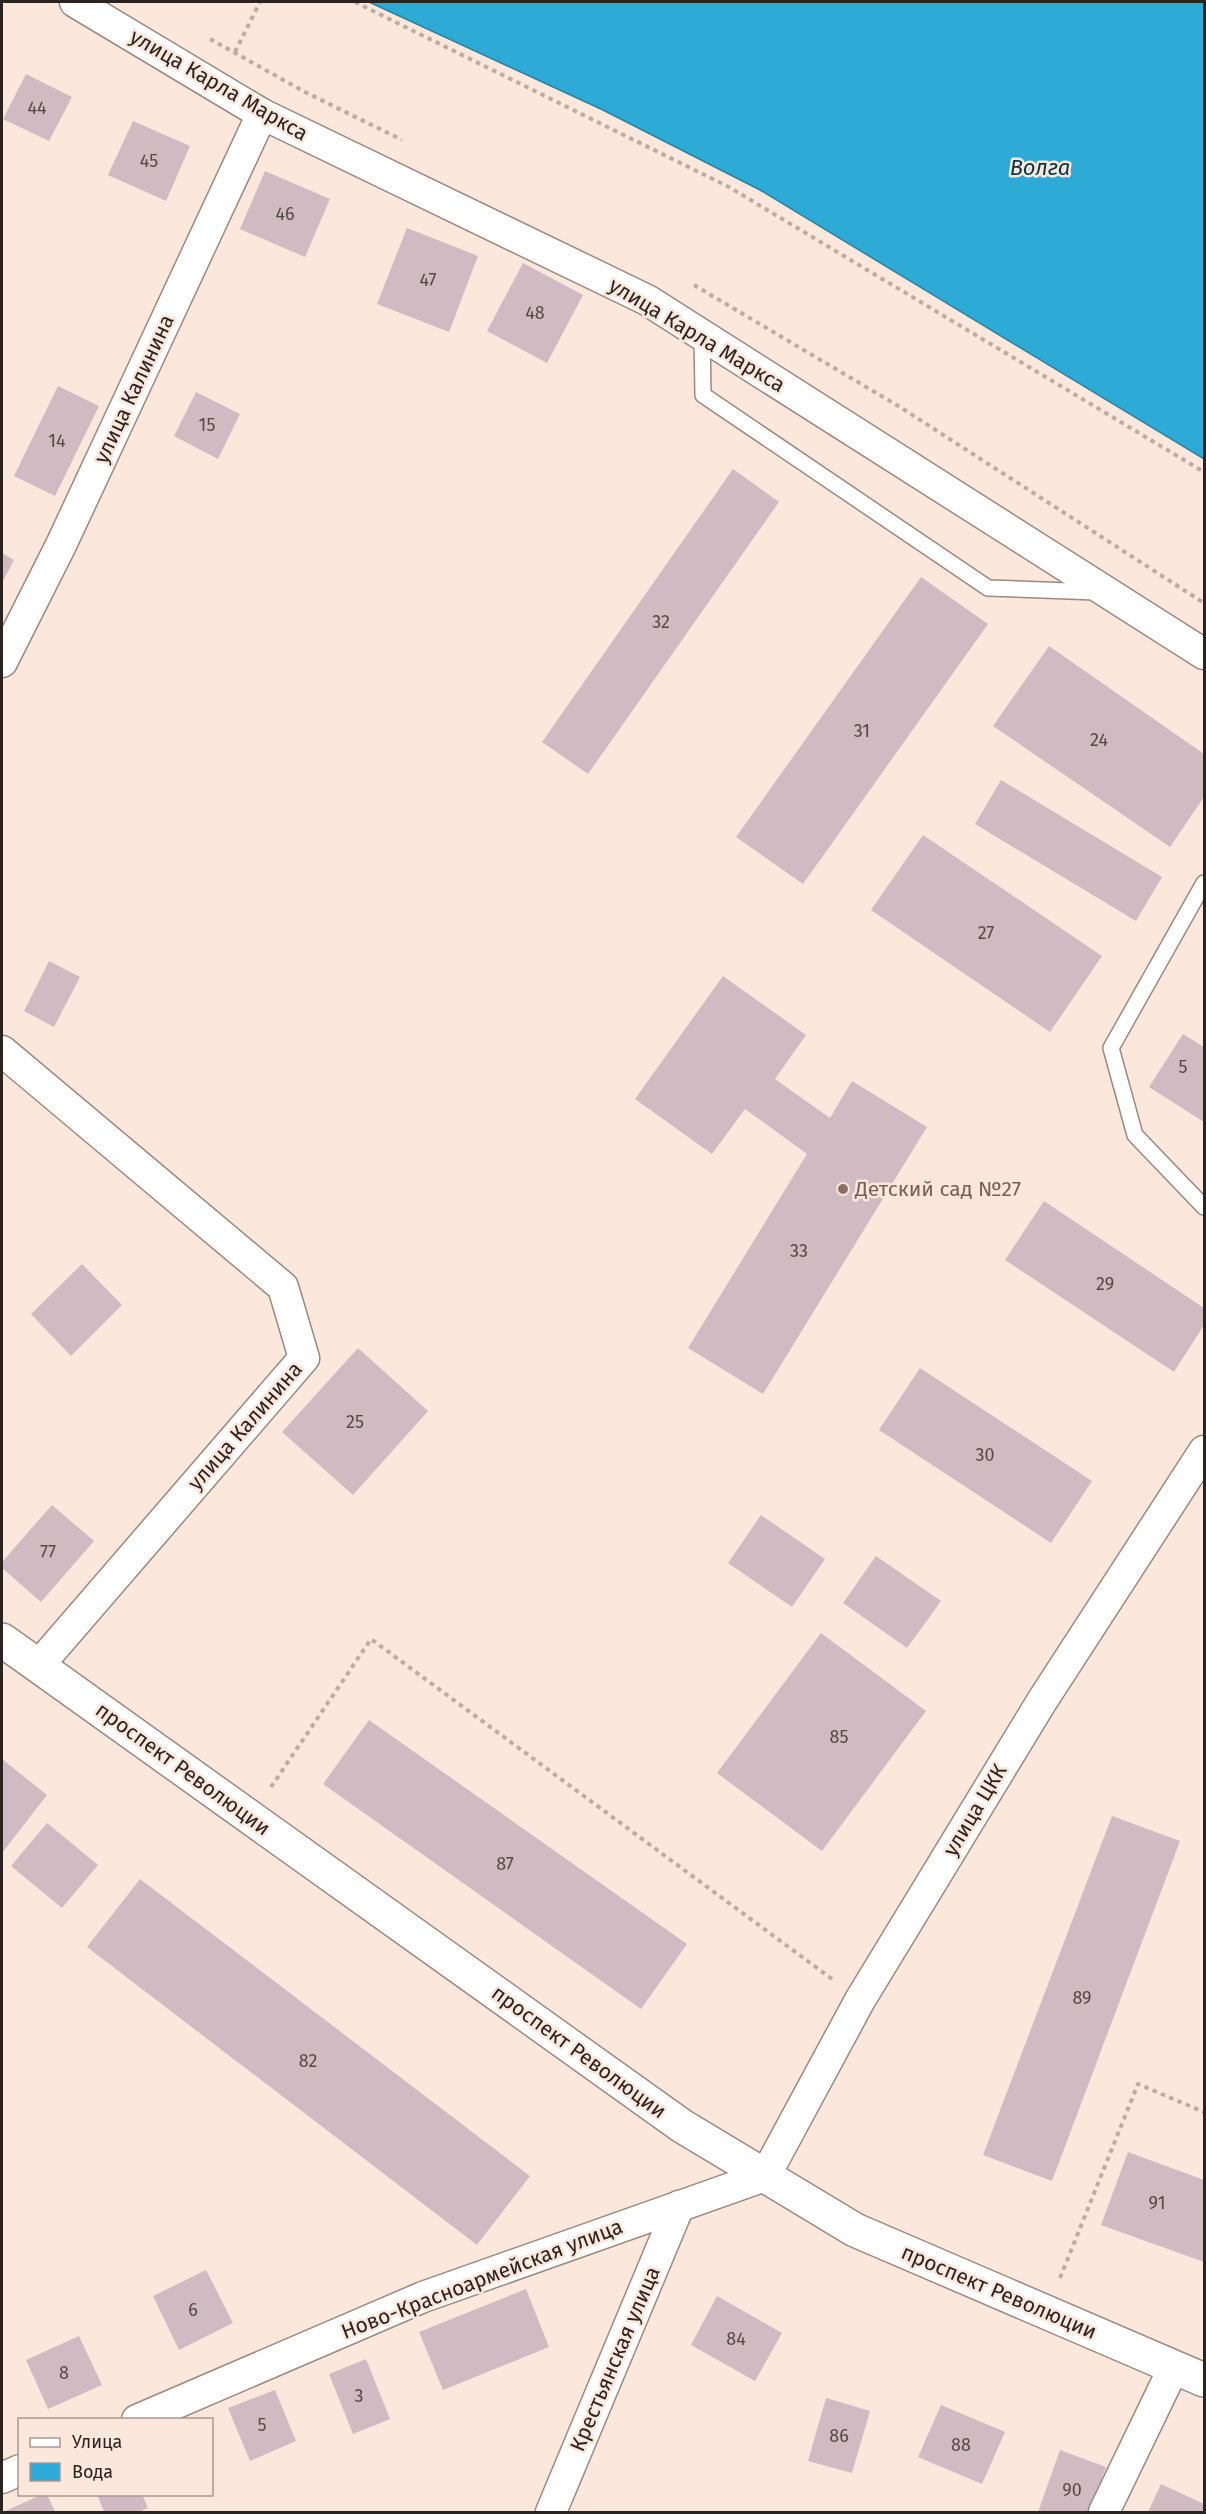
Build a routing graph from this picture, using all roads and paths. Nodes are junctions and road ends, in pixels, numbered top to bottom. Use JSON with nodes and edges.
{"nodes":[{"id":1,"x":75,"y":2,"type":"edge"},
{"id":2,"x":260,"y":2,"type":"edge"},
{"id":3,"x":355,"y":2,"type":"edge"},
{"id":4,"x":235,"y":52,"type":"dead end"},
{"id":5,"x":262,"y":114,"type":"junction"},
{"id":6,"x":702,"y":334,"type":"junction"},
{"id":7,"x":1204,"y":472,"type":"edge"},
{"id":8,"x":1108,"y":593,"type":"junction"},
{"id":9,"x":1204,"y":654,"type":"edge"},
{"id":10,"x":2,"y":662,"type":"edge"},
{"id":11,"x":1204,"y":883,"type":"edge"},
{"id":12,"x":2,"y":1051,"type":"edge"},
{"id":13,"x":1204,"y":1207,"type":"edge"},
{"id":14,"x":1204,"y":1454,"type":"edge"},
{"id":15,"x":2,"y":1640,"type":"edge"},
{"id":16,"x":39,"y":1665,"type":"junction"},
{"id":17,"x":250,"y":1817,"type":"junction"},
{"id":18,"x":860,"y":2000,"type":"junction"},
{"id":19,"x":1204,"y":2112,"type":"edge"},
{"id":20,"x":765,"y":2176,"type":"junction"},
{"id":21,"x":679,"y":2206,"type":"junction"},
{"id":22,"x":1046,"y":2312,"type":"junction"},
{"id":23,"x":1174,"y":2367,"type":"junction"},
{"id":24,"x":1204,"y":2380,"type":"edge"},
{"id":25,"x":142,"y":2418,"type":"edge"},
{"id":26,"x":18,"y":2471,"type":"edge"},
{"id":27,"x":2,"y":2478,"type":"edge"},
{"id":28,"x":551,"y":2512,"type":"edge"},
{"id":29,"x":1104,"y":2512,"type":"edge"}],
"edges":[{"from":1,"to":5,"type":"street","name":"улица Карла Маркса"},
{"from":2,"to":4,"type":"path"},
{"from":3,"to":7,"type":"path"},
{"from":5,"to":6,"type":"street","name":"улица Карла Маркса"},
{"from":5,"to":10,"type":"street","name":"улица Калинина"},
{"from":6,"to":8,"type":"street","name":"улица Карла Маркса"},
{"from":6,"to":8,"type":"lane"},
{"from":8,"to":9,"type":"street","name":"улица Карла Маркса"},
{"from":11,"to":13,"type":"lane"},
{"from":12,"to":16,"type":"street","name":"улица Калинина"},
{"from":14,"to":18,"type":"street","name":"улица ЦКК"},
{"from":15,"to":16,"type":"street","name":"проспект Революции"},
{"from":16,"to":17,"type":"street","name":"проспект Революции"},
{"from":17,"to":18,"type":"path"},
{"from":17,"to":20,"type":"street","name":"проспект Революции"},
{"from":18,"to":20,"type":"street","name":"улица ЦКК"},
{"from":19,"to":22,"type":"path"},
{"from":20,"to":21,"type":"street","name":"Ново-Красноармейская улица"},
{"from":20,"to":22,"type":"street","name":"проспект Революции"},
{"from":21,"to":25,"type":"street","name":"Ново-Красноармейская улица"},
{"from":21,"to":28,"type":"street","name":"Крестьянская улица"},
{"from":22,"to":23,"type":"street","name":"проспект Революции"},
{"from":23,"to":24,"type":"street","name":"проспект Революции"},
{"from":23,"to":29,"type":"street"},
{"from":26,"to":27,"type":"street"}]}
